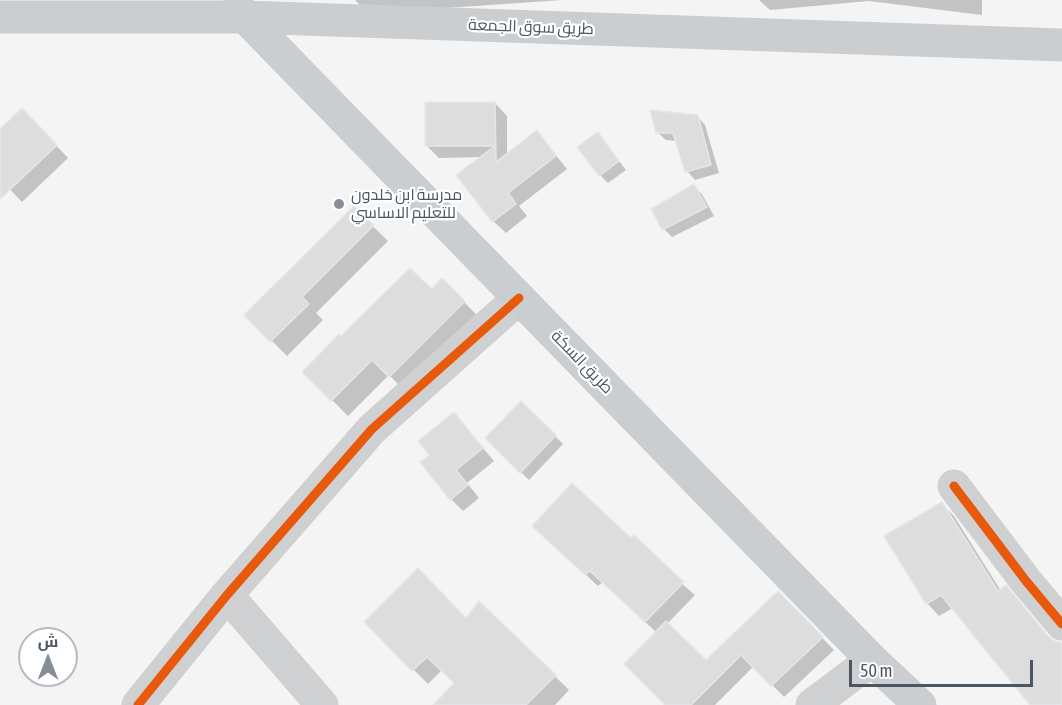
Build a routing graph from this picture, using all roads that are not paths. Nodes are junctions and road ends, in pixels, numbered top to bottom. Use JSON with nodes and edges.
{"nodes":[{"id":1,"x":240,"y":8,"type":"edge"},
{"id":2,"x":0,"y":17,"type":"edge"},
{"id":3,"x":1062,"y":45,"type":"edge"},
{"id":4,"x":519,"y":298,"type":"junction"},
{"id":5,"x":954,"y":486,"type":"dead end"},
{"id":6,"x":227,"y":595,"type":"junction"},
{"id":7,"x":1062,"y":624,"type":"edge"},
{"id":8,"x":872,"y":660,"type":"junction"},
{"id":9,"x":138,"y":705,"type":"edge"},
{"id":10,"x":322,"y":705,"type":"edge"},
{"id":11,"x":812,"y":705,"type":"edge"},
{"id":12,"x":920,"y":705,"type":"edge"}],
"edges":[{"from":1,"to":2,"type":"main road","name":"طريق سوق الجمعة"},
{"from":1,"to":3,"type":"main road","name":"طريق سوق الجمعة"},
{"from":1,"to":4,"type":"main road","name":"طريق السكة"},
{"from":4,"to":6,"type":"street"},
{"from":4,"to":8,"type":"main road","name":"طريق السكة"},
{"from":5,"to":7,"type":"street"},
{"from":6,"to":9,"type":"street"},
{"from":6,"to":10,"type":"street"},
{"from":8,"to":11,"type":"street"},
{"from":8,"to":12,"type":"main road","name":"طريق السكة"}]}
